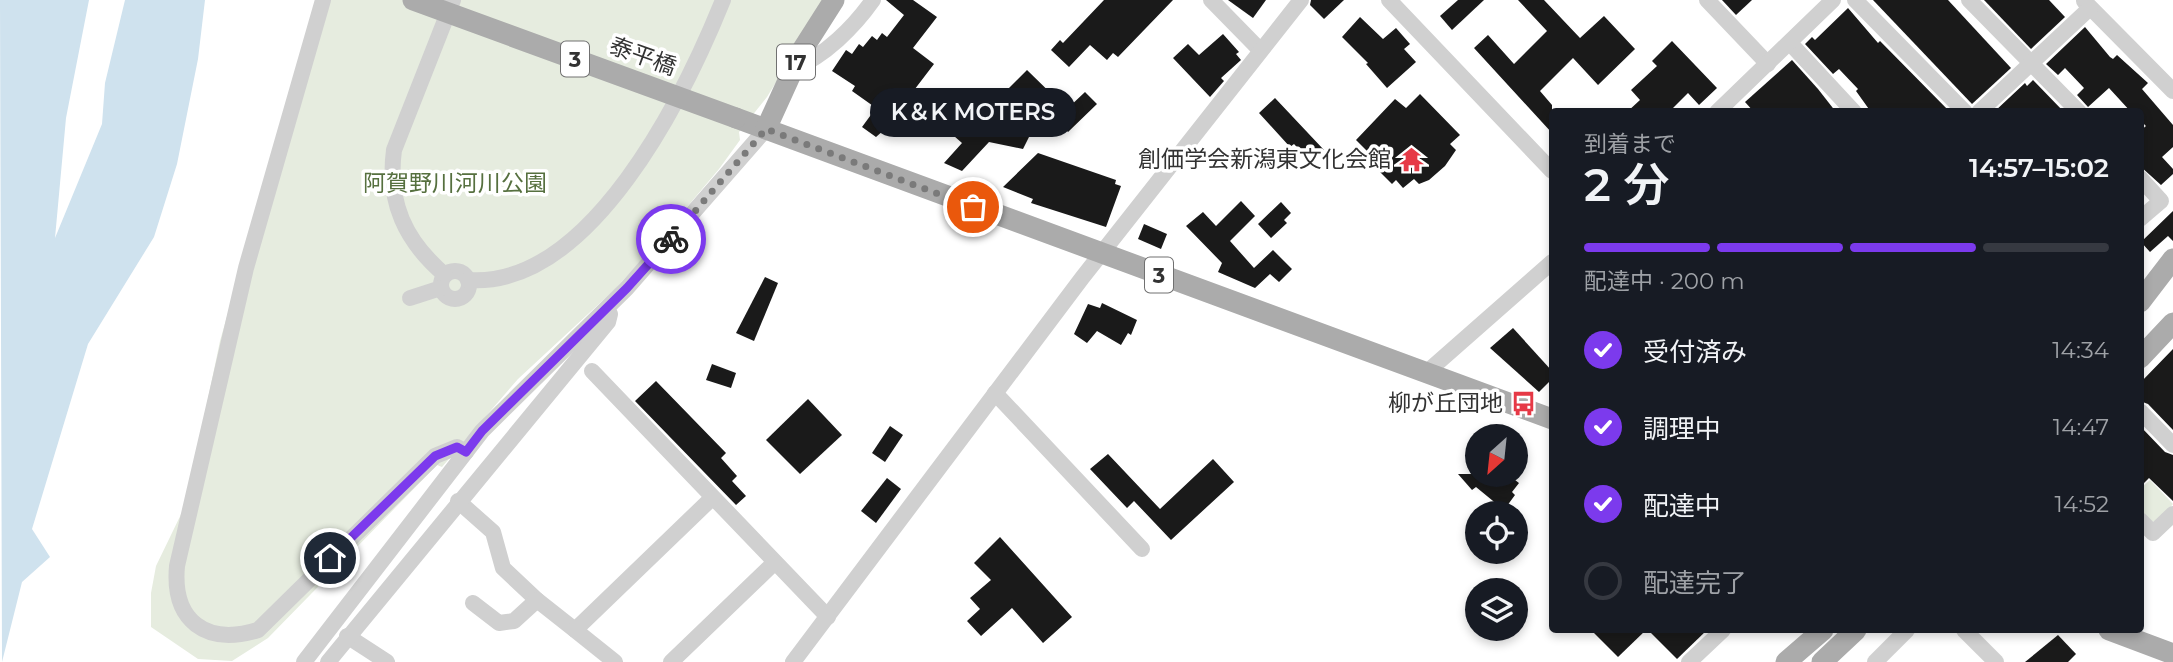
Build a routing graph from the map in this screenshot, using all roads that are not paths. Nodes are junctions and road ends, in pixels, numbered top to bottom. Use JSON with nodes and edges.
{"nodes":[{"id":1,"x":323,"y":0,"type":"edge"},
{"id":2,"x":413,"y":0,"type":"edge"},
{"id":3,"x":453,"y":0,"type":"edge"},
{"id":4,"x":723,"y":0,"type":"edge"},
{"id":5,"x":834,"y":0,"type":"edge"},
{"id":6,"x":873,"y":0,"type":"edge"},
{"id":7,"x":1210,"y":0,"type":"edge"},
{"id":8,"x":1301,"y":0,"type":"edge"},
{"id":9,"x":1389,"y":0,"type":"edge"},
{"id":10,"x":1707,"y":0,"type":"edge"},
{"id":11,"x":1833,"y":0,"type":"edge"},
{"id":12,"x":1855,"y":0,"type":"edge"},
{"id":13,"x":1969,"y":0,"type":"edge"},
{"id":14,"x":2087,"y":4,"type":"edge"},
{"id":15,"x":1790,"y":43,"type":"junction"},
{"id":16,"x":1260,"y":50,"type":"junction"},
{"id":17,"x":2032,"y":61,"type":"junction"},
{"id":18,"x":1768,"y":64,"type":"junction"},
{"id":19,"x":793,"y":69,"type":"junction"},
{"id":20,"x":2171,"y":84,"type":"edge"},
{"id":21,"x":1736,"y":106,"type":"edge"},
{"id":22,"x":1850,"y":108,"type":"edge"},
{"id":23,"x":1961,"y":108,"type":"edge"},
{"id":24,"x":1983,"y":108,"type":"edge"},
{"id":25,"x":2075,"y":108,"type":"edge"},
{"id":26,"x":766,"y":129,"type":"junction"},
{"id":27,"x":1549,"y":168,"type":"edge"},
{"id":28,"x":2144,"y":182,"type":"edge"},
{"id":29,"x":2144,"y":216,"type":"edge"},
{"id":30,"x":1102,"y":255,"type":"junction"},
{"id":31,"x":2173,"y":260,"type":"edge"},
{"id":32,"x":1549,"y":265,"type":"edge"},
{"id":33,"x":468,"y":280,"type":"junction"},
{"id":34,"x":443,"y":281,"type":"junction"},
{"id":35,"x":2144,"y":296,"type":"edge"},
{"id":36,"x":410,"y":299,"type":"dead end"},
{"id":37,"x":614,"y":301,"type":"junction"},
{"id":38,"x":2172,"y":328,"type":"edge"},
{"id":39,"x":2144,"y":354,"type":"edge"},
{"id":40,"x":592,"y":371,"type":"dead end"},
{"id":41,"x":1427,"y":372,"type":"junction"},
{"id":42,"x":995,"y":393,"type":"junction"},
{"id":43,"x":2144,"y":415,"type":"edge"},
{"id":44,"x":1549,"y":418,"type":"edge"},
{"id":45,"x":2173,"y":445,"type":"edge"},
{"id":46,"x":466,"y":452,"type":"junction"},
{"id":47,"x":712,"y":498,"type":"junction"},
{"id":48,"x":458,"y":501,"type":"junction"},
{"id":49,"x":2173,"y":514,"type":"edge"},
{"id":50,"x":2144,"y":524,"type":"edge"},
{"id":51,"x":1142,"y":549,"type":"dead end"},
{"id":52,"x":774,"y":564,"type":"junction"},
{"id":53,"x":537,"y":600,"type":"junction"},
{"id":54,"x":473,"y":603,"type":"dead end"},
{"id":55,"x":828,"y":617,"type":"junction"},
{"id":56,"x":575,"y":630,"type":"junction"},
{"id":57,"x":1720,"y":633,"type":"edge"},
{"id":58,"x":1820,"y":633,"type":"edge"},
{"id":59,"x":1853,"y":633,"type":"edge"},
{"id":60,"x":1904,"y":633,"type":"edge"},
{"id":61,"x":1967,"y":633,"type":"edge"},
{"id":62,"x":2117,"y":633,"type":"edge"},
{"id":63,"x":347,"y":636,"type":"junction"},
{"id":64,"x":2173,"y":654,"type":"edge"},
{"id":65,"x":304,"y":662,"type":"edge"},
{"id":66,"x":328,"y":662,"type":"edge"},
{"id":67,"x":387,"y":662,"type":"edge"},
{"id":68,"x":615,"y":662,"type":"edge"},
{"id":69,"x":671,"y":662,"type":"edge"},
{"id":70,"x":793,"y":662,"type":"edge"},
{"id":71,"x":1689,"y":662,"type":"edge"},
{"id":72,"x":1786,"y":662,"type":"edge"},
{"id":73,"x":1822,"y":662,"type":"edge"},
{"id":74,"x":1875,"y":662,"type":"edge"},
{"id":75,"x":1996,"y":662,"type":"edge"}],
"edges":[{"from":1,"to":46,"type":"street"},
{"from":2,"to":26,"type":"main road","name":"泰平橋","number":"3","bridge":true},
{"from":3,"to":34,"type":"street"},
{"from":4,"to":33,"type":"street"},
{"from":5,"to":19,"type":"main road","number":"17"},
{"from":6,"to":19,"type":"street"},
{"from":7,"to":16,"type":"street"},
{"from":8,"to":16,"type":"street"},
{"from":9,"to":27,"type":"street"},
{"from":10,"to":18,"type":"street"},
{"from":11,"to":15,"type":"street"},
{"from":12,"to":23,"type":"street"},
{"from":13,"to":17,"type":"street"},
{"from":14,"to":17,"type":"street"},
{"from":14,"to":20,"type":"street"},
{"from":15,"to":18,"type":"street"},
{"from":15,"to":22,"type":"street"},
{"from":16,"to":30,"type":"street"},
{"from":17,"to":24,"type":"street"},
{"from":17,"to":25,"type":"street"},
{"from":18,"to":21,"type":"street"},
{"from":19,"to":26,"type":"main road","number":"17"},
{"from":26,"to":30,"type":"main road","number":"3"},
{"from":26,"to":37,"type":"street"},
{"from":28,"to":29,"type":"street"},
{"from":30,"to":41,"type":"main road","number":"3"},
{"from":30,"to":42,"type":"street"},
{"from":31,"to":35,"type":"main road"},
{"from":32,"to":41,"type":"street"},
{"from":33,"to":34,"type":"street"},
{"from":33,"to":34,"type":"street"},
{"from":34,"to":36,"type":"street"},
{"from":37,"to":46,"type":"street"},
{"from":37,"to":48,"type":"street"},
{"from":38,"to":39,"type":"main road"},
{"from":40,"to":47,"type":"street"},
{"from":41,"to":44,"type":"main road","number":"3"},
{"from":42,"to":51,"type":"street"},
{"from":42,"to":55,"type":"street"},
{"from":43,"to":45,"type":"street"},
{"from":46,"to":65,"type":"street"},
{"from":47,"to":52,"type":"street"},
{"from":47,"to":56,"type":"street"},
{"from":48,"to":53,"type":"street"},
{"from":48,"to":63,"type":"street"},
{"from":49,"to":50,"type":"street"},
{"from":52,"to":55,"type":"street"},
{"from":52,"to":69,"type":"street"},
{"from":53,"to":54,"type":"street"},
{"from":53,"to":56,"type":"street"},
{"from":55,"to":70,"type":"street"},
{"from":56,"to":68,"type":"street"},
{"from":57,"to":71,"type":"street"},
{"from":58,"to":72,"type":"main road"},
{"from":59,"to":73,"type":"main road"},
{"from":60,"to":74,"type":"street"},
{"from":61,"to":75,"type":"street"},
{"from":62,"to":64,"type":"main road"},
{"from":63,"to":66,"type":"street"},
{"from":63,"to":67,"type":"street"}]}
